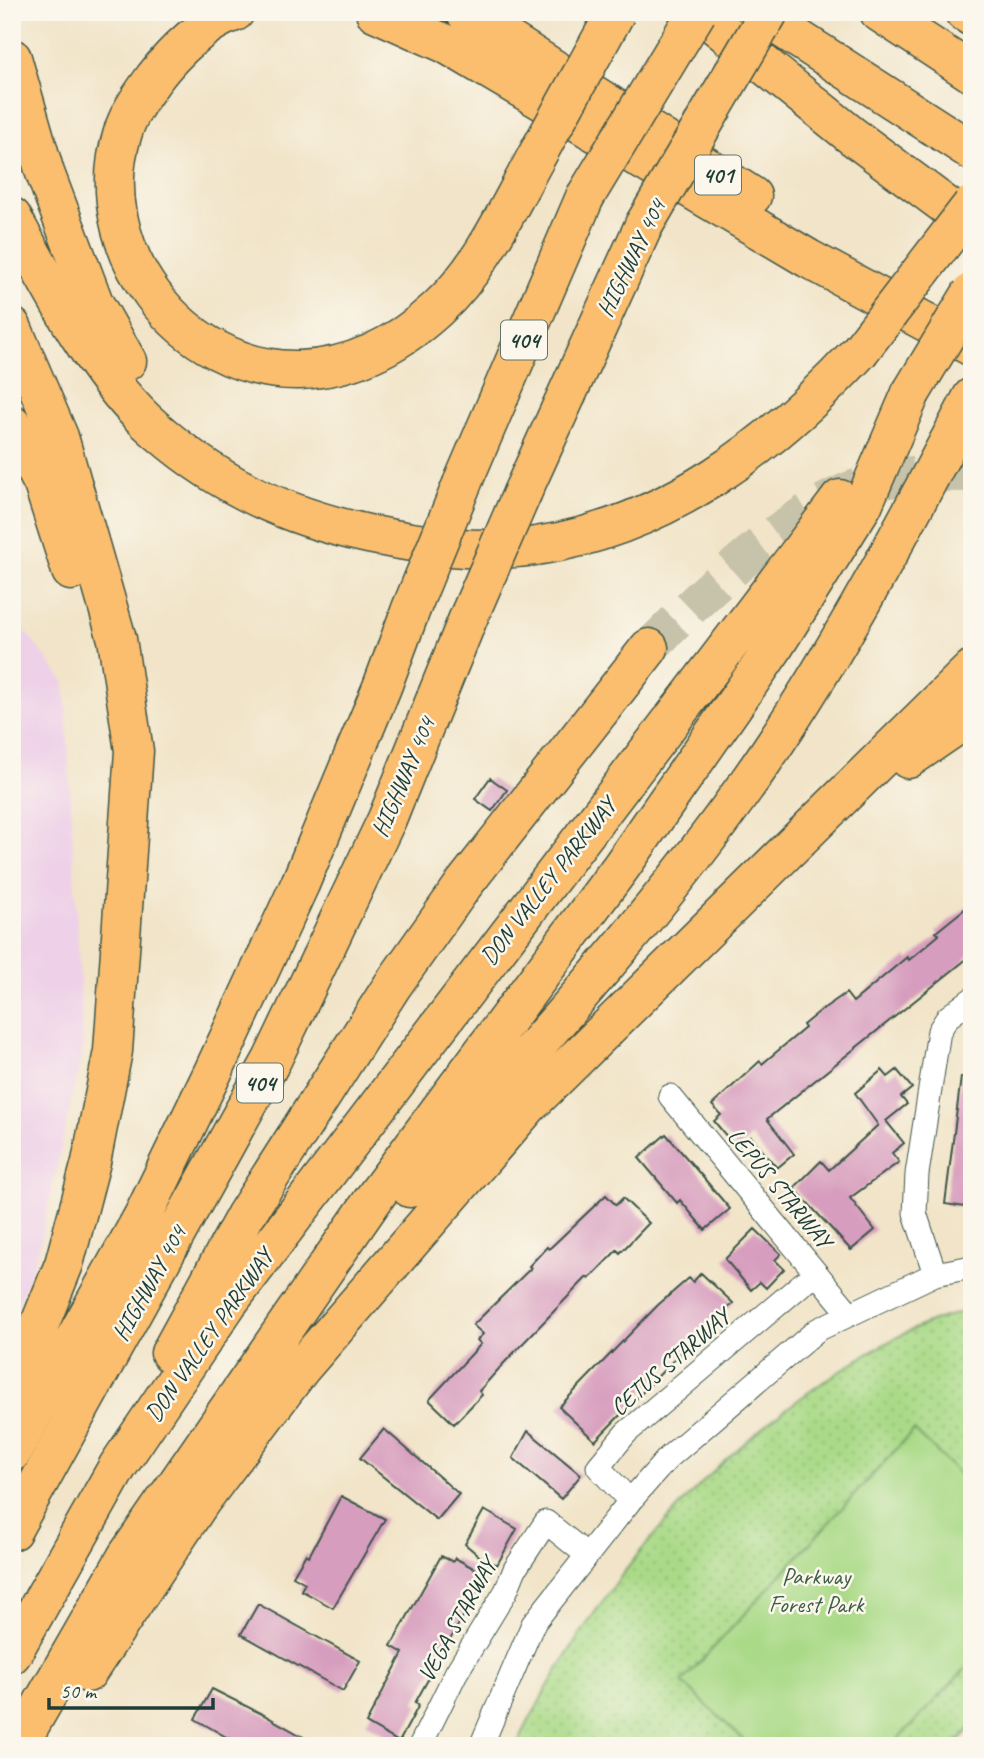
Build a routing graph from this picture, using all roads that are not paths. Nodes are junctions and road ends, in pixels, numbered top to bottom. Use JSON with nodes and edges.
{"nodes":[{"id":1,"x":236,"y":12,"type":"edge"},
{"id":2,"x":375,"y":12,"type":"edge"},
{"id":3,"x":465,"y":12,"type":"edge"},
{"id":4,"x":616,"y":12,"type":"edge"},
{"id":5,"x":666,"y":12,"type":"edge"},
{"id":6,"x":698,"y":12,"type":"edge"},
{"id":7,"x":757,"y":12,"type":"edge"},
{"id":8,"x":769,"y":12,"type":"edge"},
{"id":9,"x":879,"y":12,"type":"edge"},
{"id":10,"x":964,"y":12,"type":"edge"},
{"id":11,"x":972,"y":17,"type":"edge"},
{"id":12,"x":12,"y":58,"type":"edge"},
{"id":13,"x":972,"y":74,"type":"edge"},
{"id":14,"x":972,"y":151,"type":"edge"},
{"id":15,"x":585,"y":197,"type":"junction"},
{"id":16,"x":972,"y":205,"type":"edge"},
{"id":17,"x":12,"y":217,"type":"edge"},
{"id":18,"x":972,"y":225,"type":"edge"},
{"id":19,"x":972,"y":292,"type":"edge"},
{"id":20,"x":12,"y":327,"type":"edge"},
{"id":21,"x":972,"y":337,"type":"edge"},
{"id":22,"x":972,"y":347,"type":"edge"},
{"id":23,"x":911,"y":393,"type":"junction"},
{"id":24,"x":963,"y":413,"type":"edge"},
{"id":25,"x":12,"y":424,"type":"edge"},
{"id":26,"x":349,"y":529,"type":"junction"},
{"id":27,"x":649,"y":648,"type":"tunnel mouth"},
{"id":28,"x":972,"y":669,"type":"edge"},
{"id":29,"x":972,"y":715,"type":"edge"},
{"id":30,"x":775,"y":865,"type":"junction"},
{"id":31,"x":125,"y":907,"type":"junction"},
{"id":32,"x":972,"y":999,"type":"edge"},
{"id":33,"x":670,"y":1096,"type":"dead end"},
{"id":34,"x":972,"y":1267,"type":"edge"},
{"id":35,"x":935,"y":1274,"type":"junction"},
{"id":36,"x":818,"y":1275,"type":"junction"},
{"id":37,"x":850,"y":1314,"type":"junction"},
{"id":38,"x":268,"y":1351,"type":"junction"},
{"id":39,"x":12,"y":1393,"type":"edge"},
{"id":40,"x":12,"y":1452,"type":"edge"},
{"id":41,"x":118,"y":1466,"type":"junction"},
{"id":42,"x":630,"y":1501,"type":"junction"},
{"id":43,"x":12,"y":1531,"type":"edge"},
{"id":44,"x":587,"y":1555,"type":"junction"},
{"id":45,"x":12,"y":1654,"type":"edge"},
{"id":46,"x":18,"y":1746,"type":"edge"},
{"id":47,"x":41,"y":1746,"type":"edge"},
{"id":48,"x":420,"y":1746,"type":"edge"},
{"id":49,"x":481,"y":1746,"type":"edge"}],
"edges":[{"from":1,"to":4,"type":"highway","bridge":true},
{"from":2,"to":22,"type":"highway"},
{"from":3,"to":21,"type":"highway","number":"401"},
{"from":5,"to":15,"type":"highway","bridge":true},
{"from":6,"to":15,"type":"highway","bridge":true},
{"from":6,"to":18,"type":"highway"},
{"from":7,"to":14,"type":"highway"},
{"from":8,"to":43,"type":"highway","name":"HIGHWAY 404","number":"404","bridge":true},
{"from":9,"to":13,"type":"highway"},
{"from":10,"to":11,"type":"highway"},
{"from":12,"to":26,"type":"highway"},
{"from":15,"to":40,"type":"highway","name":"HIGHWAY 404","number":"404","bridge":true},
{"from":16,"to":26,"type":"highway","bridge":true},
{"from":17,"to":26,"type":"highway"},
{"from":19,"to":23,"type":"highway","name":"DON VALLEY PARKWAY","bridge":true},
{"from":20,"to":31,"type":"highway"},
{"from":23,"to":38,"type":"highway"},
{"from":23,"to":41,"type":"highway","name":"DON VALLEY PARKWAY"},
{"from":24,"to":38,"type":"highway"},
{"from":25,"to":31,"type":"highway"},
{"from":27,"to":41,"type":"highway"},
{"from":28,"to":30,"type":"highway"},
{"from":29,"to":30,"type":"highway"},
{"from":30,"to":47,"type":"highway"},
{"from":31,"to":39,"type":"highway"},
{"from":32,"to":35,"type":"street"},
{"from":33,"to":36,"type":"street","name":"LEPUS STARWAY"},
{"from":34,"to":35,"type":"street"},
{"from":35,"to":37,"type":"street"},
{"from":36,"to":37,"type":"street","name":"LEPUS STARWAY"},
{"from":36,"to":42,"type":"street","name":"CETUS STARWAY"},
{"from":37,"to":42,"type":"street"},
{"from":38,"to":46,"type":"highway"},
{"from":41,"to":45,"type":"highway"},
{"from":42,"to":44,"type":"street"},
{"from":44,"to":48,"type":"street","name":"VEGA STARWAY"},
{"from":44,"to":49,"type":"street"}]}
